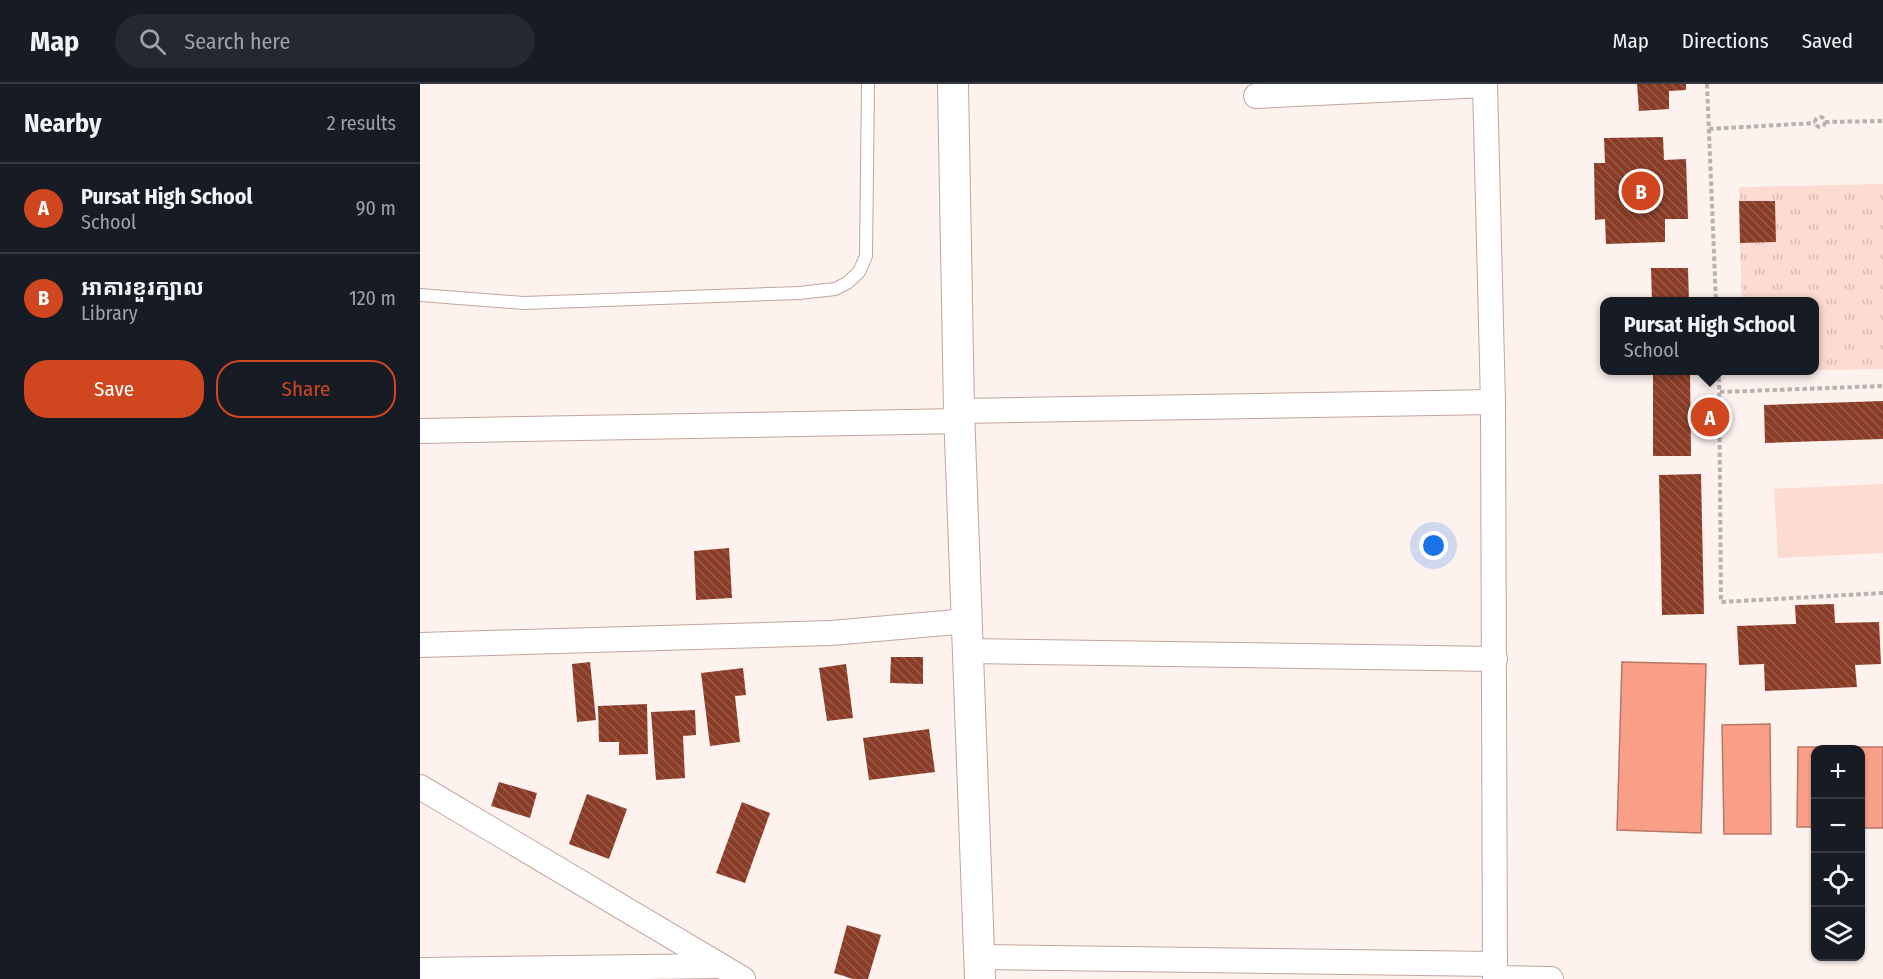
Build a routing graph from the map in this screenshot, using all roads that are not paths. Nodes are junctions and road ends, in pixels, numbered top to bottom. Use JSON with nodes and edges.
{"nodes":[{"id":1,"x":868,"y":84,"type":"edge"},
{"id":2,"x":953,"y":84,"type":"edge"},
{"id":3,"x":1485,"y":84,"type":"edge"},
{"id":4,"x":1256,"y":96,"type":"dead end"},
{"id":5,"x":420,"y":295,"type":"edge"},
{"id":6,"x":1493,"y":402,"type":"junction"},
{"id":7,"x":960,"y":416,"type":"junction"},
{"id":8,"x":420,"y":431,"type":"edge"},
{"id":9,"x":968,"y":621,"type":"junction"},
{"id":10,"x":420,"y":645,"type":"edge"},
{"id":11,"x":969,"y":651,"type":"junction"},
{"id":12,"x":1495,"y":659,"type":"junction"},
{"id":13,"x":420,"y":787,"type":"edge"},
{"id":14,"x":720,"y":966,"type":"junction"},
{"id":15,"x":980,"y":968,"type":"edge"},
{"id":16,"x":420,"y":970,"type":"edge"},
{"id":17,"x":510,"y":974,"type":"edge"},
{"id":18,"x":1495,"y":974,"type":"edge"},
{"id":19,"x":743,"y":979,"type":"edge"},
{"id":20,"x":1551,"y":979,"type":"edge"}],
"edges":[{"from":1,"to":5,"type":"lane"},
{"from":2,"to":7,"type":"street"},
{"from":3,"to":4,"type":"street"},
{"from":3,"to":6,"type":"street"},
{"from":6,"to":7,"type":"street"},
{"from":6,"to":12,"type":"street"},
{"from":7,"to":8,"type":"street"},
{"from":7,"to":9,"type":"street"},
{"from":9,"to":10,"type":"street"},
{"from":9,"to":11,"type":"street"},
{"from":11,"to":12,"type":"street"},
{"from":11,"to":15,"type":"street"},
{"from":12,"to":18,"type":"street"},
{"from":13,"to":14,"type":"street"},
{"from":14,"to":17,"type":"street"},
{"from":14,"to":19,"type":"street"},
{"from":15,"to":18,"type":"street"},
{"from":16,"to":17,"type":"street"},
{"from":18,"to":20,"type":"street"}]}
